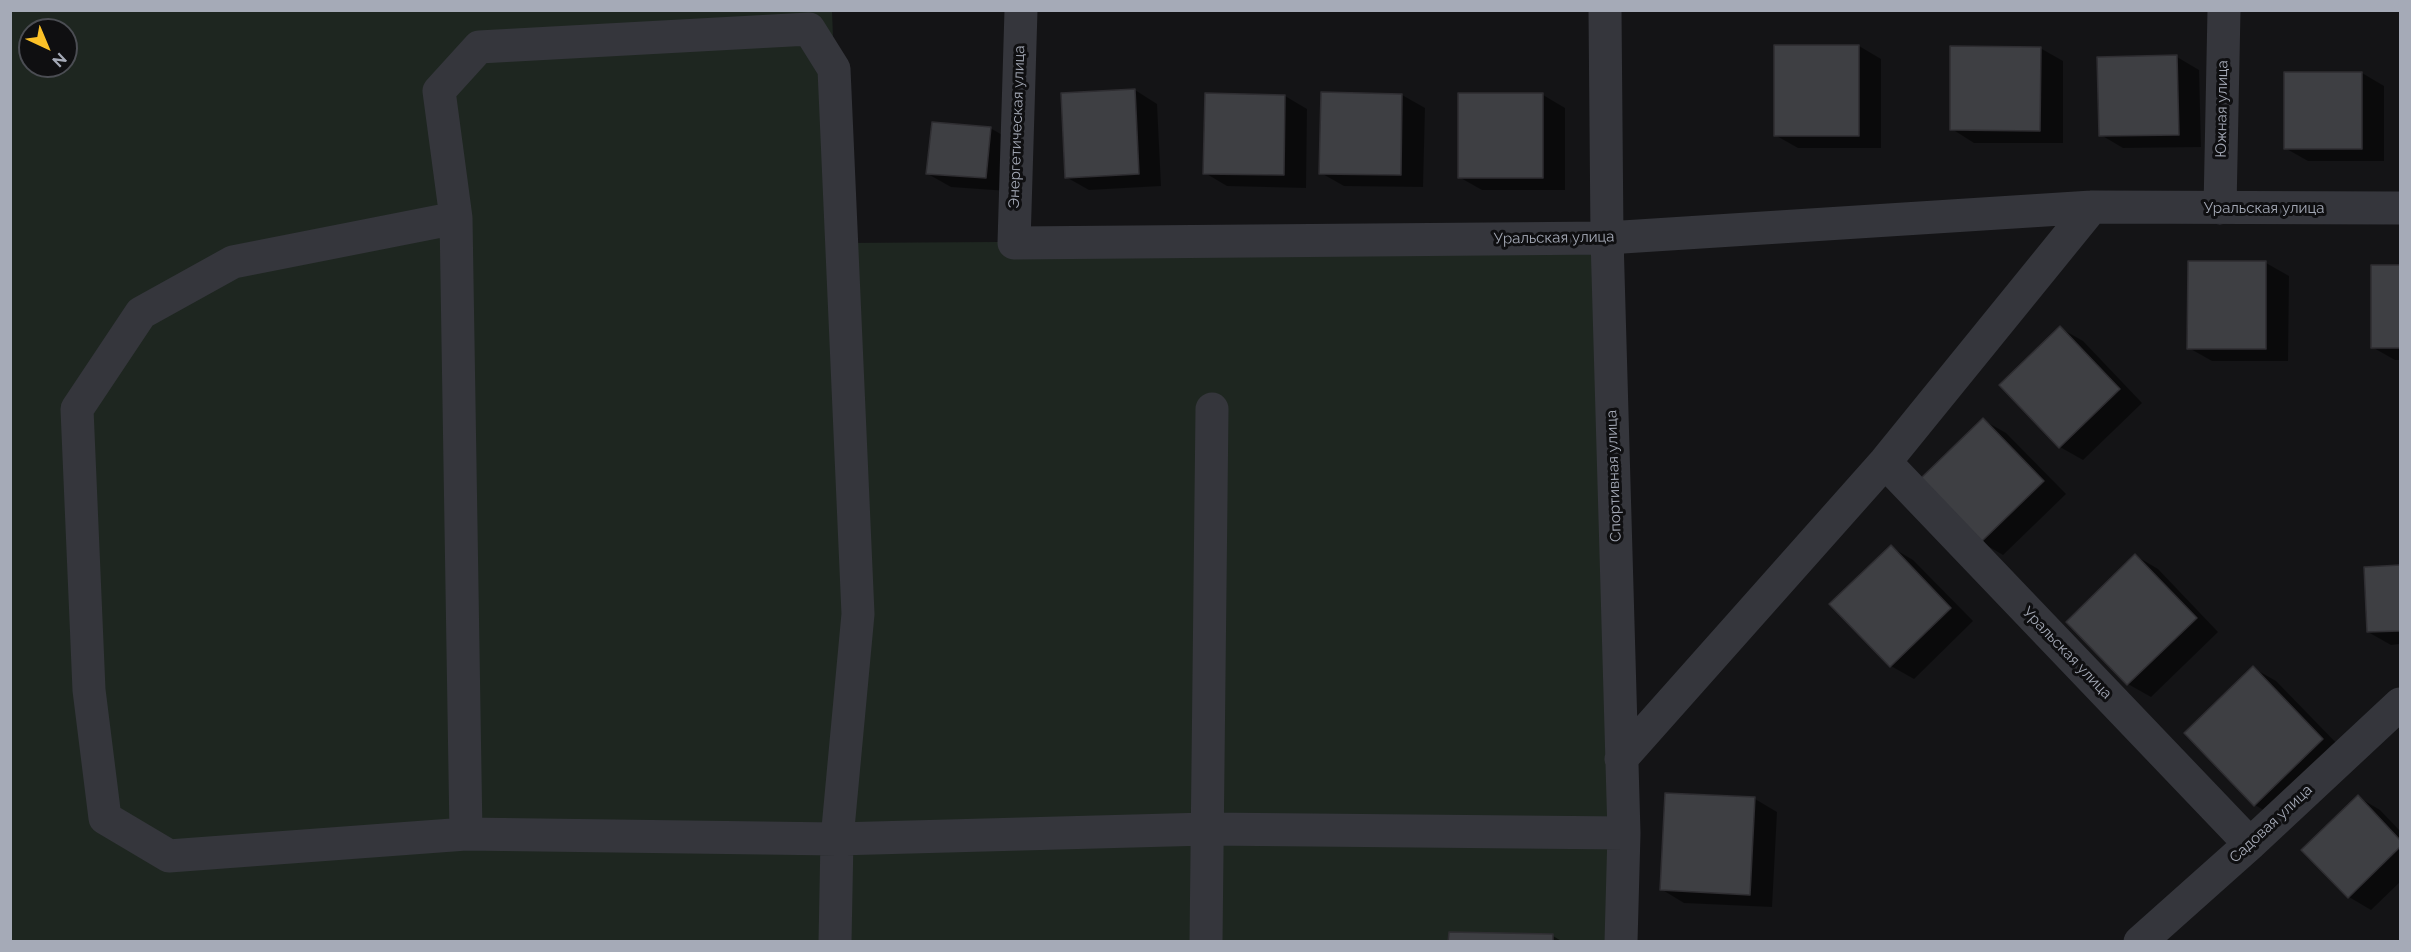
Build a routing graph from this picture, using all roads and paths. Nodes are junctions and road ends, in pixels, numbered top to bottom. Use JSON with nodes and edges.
{"nodes":[{"id":1,"x":1021,"y":10,"type":"edge"},
{"id":2,"x":1605,"y":10,"type":"edge"},
{"id":3,"x":2224,"y":10,"type":"edge"},
{"id":4,"x":2092,"y":207,"type":"junction"},
{"id":5,"x":2220,"y":208,"type":"junction"},
{"id":6,"x":2400,"y":208,"type":"edge"},
{"id":7,"x":456,"y":218,"type":"junction"},
{"id":8,"x":1607,"y":238,"type":"junction"},
{"id":9,"x":1014,"y":243,"type":"joint"},
{"id":10,"x":1212,"y":409,"type":"dead end"},
{"id":11,"x":1885,"y":462,"type":"junction"},
{"id":12,"x":2400,"y":704,"type":"edge"},
{"id":13,"x":1621,"y":759,"type":"junction"},
{"id":14,"x":1207,"y":829,"type":"junction"},
{"id":15,"x":1624,"y":833,"type":"junction"},
{"id":16,"x":466,"y":834,"type":"junction"},
{"id":17,"x":837,"y":839,"type":"junction"},
{"id":18,"x":2250,"y":844,"type":"junction"},
{"id":19,"x":835,"y":942,"type":"edge"},
{"id":20,"x":1206,"y":942,"type":"edge"},
{"id":21,"x":1621,"y":942,"type":"edge"},
{"id":22,"x":2140,"y":942,"type":"edge"}],
"edges":[{"from":1,"to":9,"type":"street","name":"Энергетическая улица"},
{"from":2,"to":8,"type":"street","name":"Спортивная улица"},
{"from":3,"to":5,"type":"street","name":"Южная улица"},
{"from":4,"to":5,"type":"street","name":"Уральская улица"},
{"from":4,"to":8,"type":"street","name":"Уральская улица"},
{"from":4,"to":11,"type":"street"},
{"from":5,"to":6,"type":"street","name":"Уральская улица"},
{"from":7,"to":16,"type":"street"},
{"from":7,"to":16,"type":"street"},
{"from":7,"to":17,"type":"street"},
{"from":8,"to":9,"type":"street","name":"Уральская улица"},
{"from":8,"to":13,"type":"street","name":"Спортивная улица"},
{"from":10,"to":14,"type":"street"},
{"from":11,"to":13,"type":"street"},
{"from":11,"to":18,"type":"street","name":"Уральская улица"},
{"from":12,"to":18,"type":"street","name":"Садовая улица"},
{"from":13,"to":15,"type":"street","name":"Спортивная улица"},
{"from":14,"to":15,"type":"street"},
{"from":14,"to":17,"type":"street"},
{"from":14,"to":20,"type":"street"},
{"from":15,"to":21,"type":"street","name":"Спортивная улица"},
{"from":16,"to":17,"type":"street"},
{"from":17,"to":19,"type":"street"},
{"from":18,"to":22,"type":"street","name":"Садовая улица"}]}
